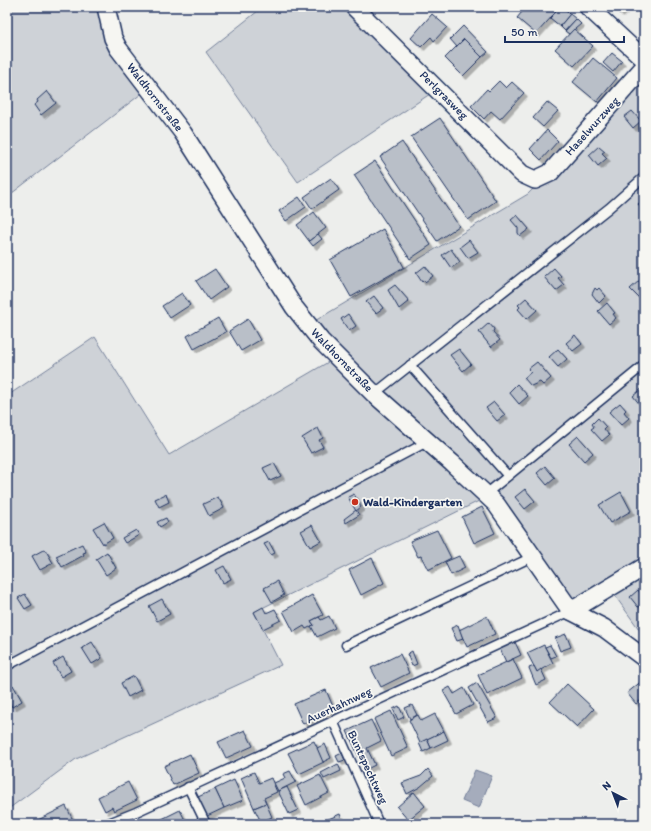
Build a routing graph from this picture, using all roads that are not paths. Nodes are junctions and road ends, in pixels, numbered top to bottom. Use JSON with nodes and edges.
{"nodes":[{"id":1,"x":106,"y":7,"type":"edge"},
{"id":2,"x":354,"y":7,"type":"edge"},
{"id":3,"x":588,"y":7,"type":"edge"},
{"id":4,"x":644,"y":60,"type":"edge"},
{"id":5,"x":644,"y":67,"type":"edge"},
{"id":6,"x":644,"y":177,"type":"edge"},
{"id":7,"x":535,"y":180,"type":"joint"},
{"id":8,"x":410,"y":365,"type":"junction"},
{"id":9,"x":644,"y":365,"type":"edge"},
{"id":10,"x":374,"y":394,"type":"junction"},
{"id":11,"x":427,"y":442,"type":"junction"},
{"id":12,"x":508,"y":476,"type":"junction"},
{"id":13,"x":486,"y":494,"type":"junction"},
{"id":14,"x":532,"y":556,"type":"junction"},
{"id":15,"x":644,"y":567,"type":"edge"},
{"id":16,"x":571,"y":611,"type":"junction"},
{"id":17,"x":346,"y":645,"type":"dead end"},
{"id":18,"x":644,"y":658,"type":"edge"},
{"id":19,"x":7,"y":666,"type":"edge"},
{"id":20,"x":333,"y":721,"type":"junction"},
{"id":21,"x":188,"y":787,"type":"junction"},
{"id":22,"x":118,"y":822,"type":"edge"},
{"id":23,"x":106,"y":824,"type":"edge"},
{"id":24,"x":206,"y":824,"type":"edge"},
{"id":25,"x":379,"y":824,"type":"edge"}],
"edges":[{"from":1,"to":10,"type":"street","name":"Waldhornstraße"},
{"from":2,"to":7,"type":"street","name":"Perlgrasweg"},
{"from":3,"to":4,"type":"street"},
{"from":5,"to":7,"type":"street","name":"Haselwurzweg"},
{"from":6,"to":8,"type":"lane"},
{"from":8,"to":10,"type":"lane"},
{"from":8,"to":12,"type":"lane"},
{"from":9,"to":12,"type":"lane"},
{"from":10,"to":11,"type":"street","name":"Waldhornstraße"},
{"from":11,"to":13,"type":"street","name":"Waldhornstraße"},
{"from":11,"to":19,"type":"lane"},
{"from":12,"to":13,"type":"lane"},
{"from":13,"to":14,"type":"street","name":"Waldhornstraße"},
{"from":14,"to":16,"type":"street","name":"Waldhornstraße"},
{"from":14,"to":17,"type":"lane"},
{"from":15,"to":16,"type":"street"},
{"from":16,"to":18,"type":"street","name":"Waldhornstraße"},
{"from":16,"to":20,"type":"lane","name":"Auerhahnweg"},
{"from":20,"to":21,"type":"lane","name":"Auerhahnweg"},
{"from":20,"to":25,"type":"lane","name":"Buntspechtweg"},
{"from":21,"to":22,"type":"lane","name":"Auerhahnweg"},
{"from":21,"to":24,"type":"lane"},
{"from":22,"to":23,"type":"lane","name":"Auerhahnweg"}]}
